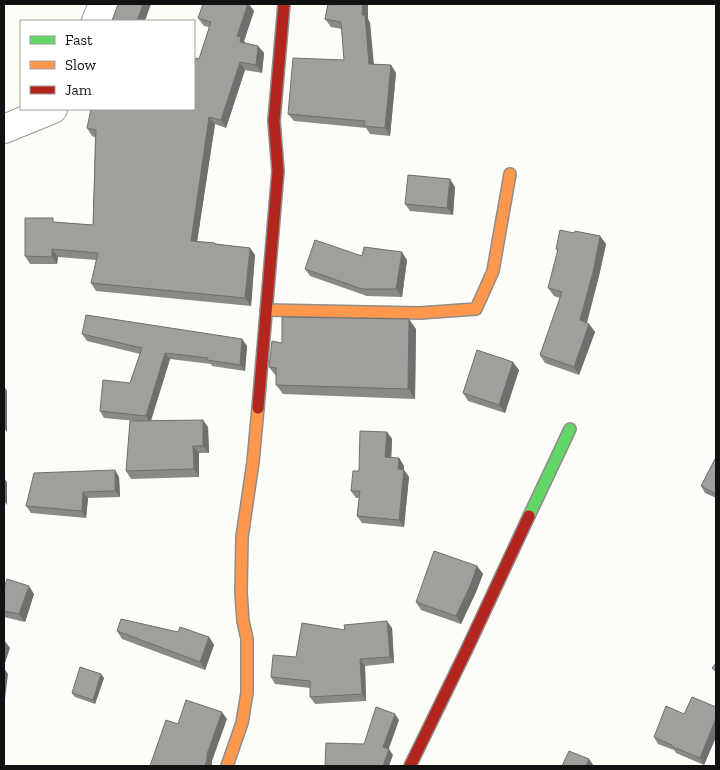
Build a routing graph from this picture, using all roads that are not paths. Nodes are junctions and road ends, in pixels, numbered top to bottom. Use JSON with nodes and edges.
{"nodes":[{"id":1,"x":105,"y":4,"type":"edge"},
{"id":2,"x":284,"y":4,"type":"edge"},
{"id":3,"x":96,"y":20,"type":"edge"},
{"id":4,"x":51,"y":110,"type":"edge"},
{"id":5,"x":4,"y":129,"type":"edge"},
{"id":6,"x":510,"y":174,"type":"dead end"},
{"id":7,"x":266,"y":310,"type":"junction"},
{"id":8,"x":570,"y":429,"type":"dead end"},
{"id":9,"x":227,"y":766,"type":"edge"},
{"id":10,"x":410,"y":766,"type":"edge"}],
"edges":[{"from":1,"to":3,"type":"street"},
{"from":2,"to":7,"type":"street"},
{"from":4,"to":5,"type":"street"},
{"from":6,"to":7,"type":"street"},
{"from":7,"to":9,"type":"street"},
{"from":8,"to":10,"type":"street"}]}
